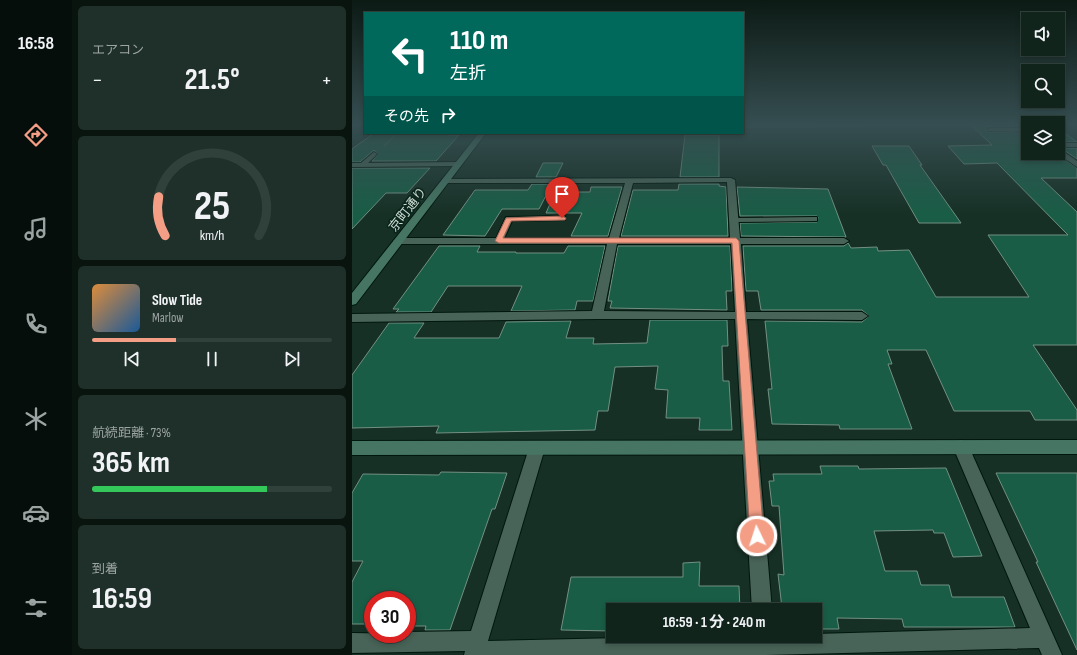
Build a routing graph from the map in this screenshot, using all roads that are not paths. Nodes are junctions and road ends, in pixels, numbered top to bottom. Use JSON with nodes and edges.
{"nodes":[{"id":1,"x":374,"y":154,"type":"dead end"},
{"id":2,"x":466,"y":155,"type":"edge"},
{"id":3,"x":1065,"y":156,"type":"edge"},
{"id":4,"x":458,"y":164,"type":"junction"},
{"id":5,"x":1077,"y":165,"type":"edge"},
{"id":6,"x":352,"y":166,"type":"edge"},
{"id":7,"x":361,"y":166,"type":"junction"},
{"id":8,"x":630,"y":180,"type":"junction"},
{"id":9,"x":445,"y":181,"type":"junction"},
{"id":10,"x":562,"y":218,"type":"dead end"},
{"id":11,"x":814,"y":219,"type":"dead end"},
{"id":12,"x":734,"y":220,"type":"junction"},
{"id":13,"x":844,"y":240,"type":"dead end"},
{"id":14,"x":398,"y":241,"type":"junction"},
{"id":15,"x":499,"y":241,"type":"junction"},
{"id":16,"x":613,"y":241,"type":"junction"},
{"id":17,"x":736,"y":241,"type":"junction"},
{"id":18,"x":352,"y":301,"type":"edge"},
{"id":19,"x":597,"y":315,"type":"junction"},
{"id":20,"x":740,"y":316,"type":"junction"},
{"id":21,"x":862,"y":316,"type":"dead end"},
{"id":22,"x":352,"y":318,"type":"edge"},
{"id":23,"x":751,"y":447,"type":"junction"},
{"id":24,"x":962,"y":447,"type":"junction"},
{"id":25,"x":1077,"y":447,"type":"edge"},
{"id":26,"x":352,"y":448,"type":"edge"},
{"id":27,"x":537,"y":448,"type":"junction"},
{"id":28,"x":762,"y":603,"type":"edge"},
{"id":29,"x":352,"y":643,"type":"edge"},
{"id":30,"x":765,"y":645,"type":"edge"},
{"id":31,"x":1049,"y":647,"type":"edge"},
{"id":32,"x":476,"y":649,"type":"edge"}],
"edges":[{"from":1,"to":7,"type":"lane"},
{"from":2,"to":4,"type":"street","name":"京町通り"},
{"from":3,"to":5,"type":"street"},
{"from":4,"to":7,"type":"lane"},
{"from":4,"to":9,"type":"street","name":"京町通り"},
{"from":6,"to":7,"type":"lane"},
{"from":8,"to":9,"type":"street"},
{"from":8,"to":12,"type":"street"},
{"from":8,"to":16,"type":"street"},
{"from":9,"to":14,"type":"street","name":"京町通り"},
{"from":10,"to":15,"type":"lane"},
{"from":11,"to":12,"type":"lane"},
{"from":12,"to":17,"type":"street"},
{"from":13,"to":17,"type":"street"},
{"from":14,"to":15,"type":"street"},
{"from":14,"to":18,"type":"street","name":"京町通り"},
{"from":15,"to":16,"type":"street"},
{"from":16,"to":17,"type":"street"},
{"from":16,"to":19,"type":"street"},
{"from":17,"to":20,"type":"street"},
{"from":19,"to":20,"type":"street"},
{"from":19,"to":22,"type":"street"},
{"from":20,"to":21,"type":"street"},
{"from":20,"to":23,"type":"street"},
{"from":23,"to":24,"type":"street"},
{"from":23,"to":27,"type":"street"},
{"from":23,"to":28,"type":"street"},
{"from":24,"to":25,"type":"street"},
{"from":24,"to":31,"type":"street"},
{"from":26,"to":27,"type":"street"},
{"from":27,"to":32,"type":"street"},
{"from":29,"to":32,"type":"street"},
{"from":30,"to":31,"type":"street"},
{"from":30,"to":32,"type":"street"}]}
